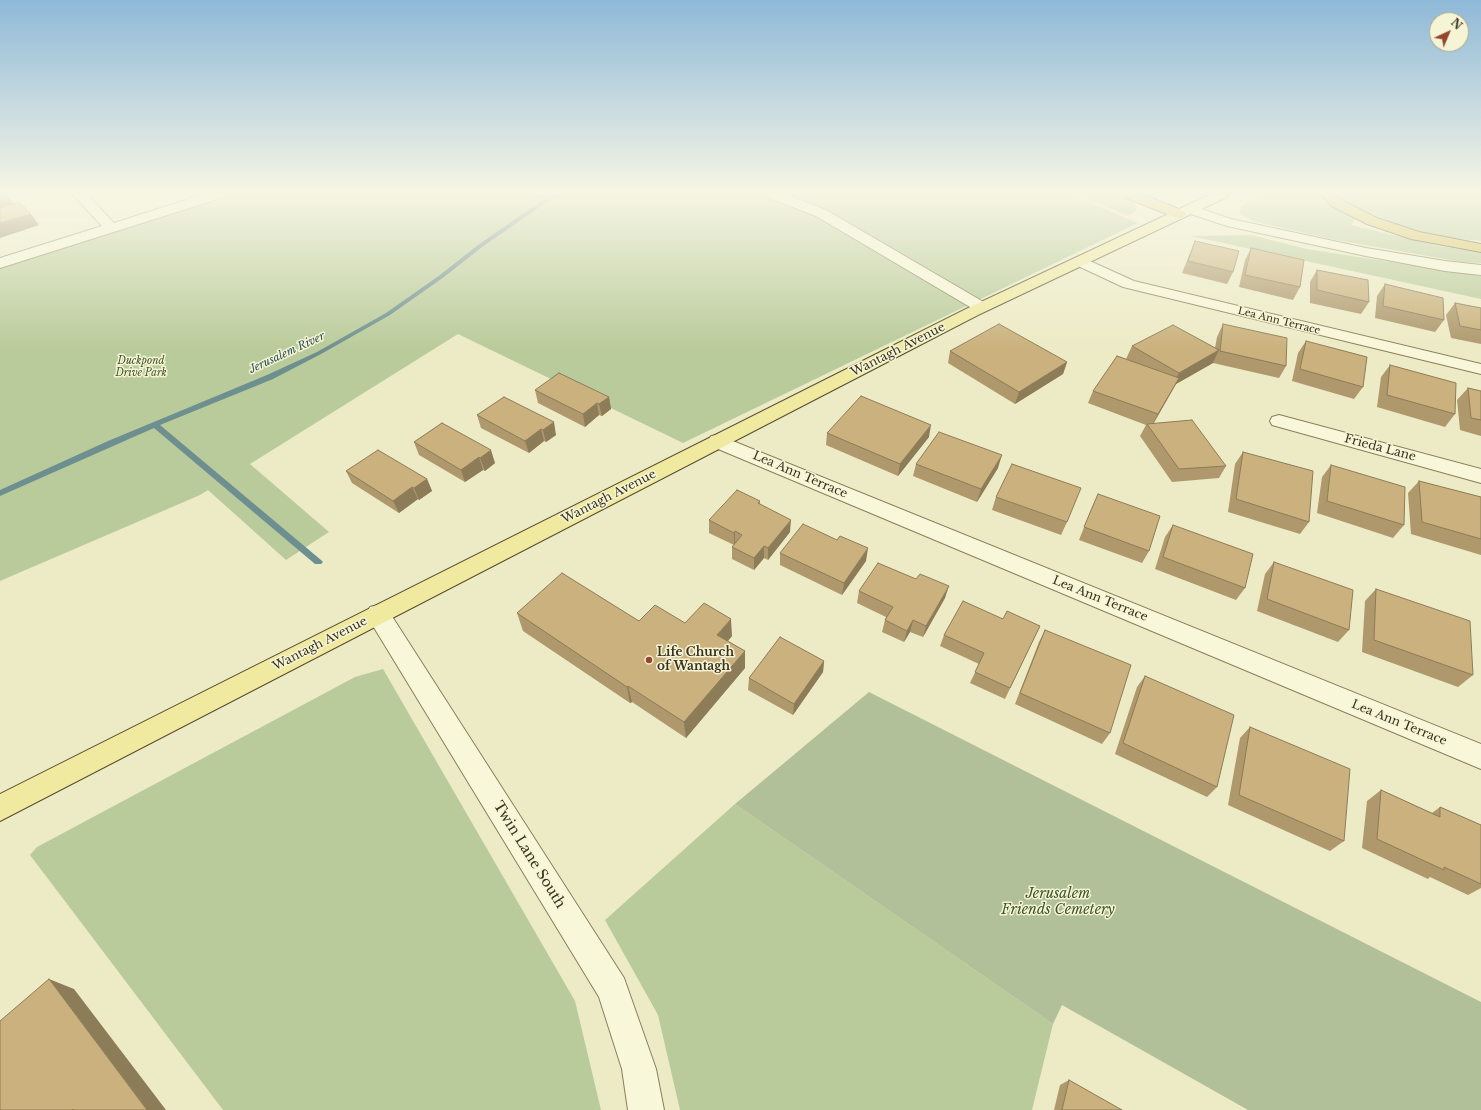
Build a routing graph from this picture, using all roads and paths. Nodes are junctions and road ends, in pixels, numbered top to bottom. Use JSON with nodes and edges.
{"nodes":[{"id":1,"x":53,"y":246,"type":"edge"},
{"id":2,"x":877,"y":246,"type":"edge"},
{"id":3,"x":1115,"y":246,"type":"edge"},
{"id":4,"x":1337,"y":246,"type":"edge"},
{"id":5,"x":1469,"y":246,"type":"edge"},
{"id":6,"x":1481,"y":248,"type":"edge"},
{"id":7,"x":1081,"y":262,"type":"junction"},
{"id":8,"x":0,"y":263,"type":"edge"},
{"id":9,"x":1481,"y":270,"type":"edge"},
{"id":10,"x":980,"y":308,"type":"junction"},
{"id":11,"x":1481,"y":369,"type":"edge"},
{"id":12,"x":1279,"y":421,"type":"dead end"},
{"id":13,"x":718,"y":441,"type":"junction"},
{"id":14,"x":1481,"y":476,"type":"edge"},
{"id":15,"x":378,"y":614,"type":"junction"},
{"id":16,"x":1481,"y":757,"type":"edge"},
{"id":17,"x":0,"y":808,"type":"edge"},
{"id":18,"x":646,"y":1110,"type":"edge"}],
"edges":[{"from":1,"to":8,"type":"street"},
{"from":2,"to":10,"type":"street"},
{"from":3,"to":7,"type":"main road","name":"Wantagh Avenue"},
{"from":4,"to":9,"type":"street"},
{"from":5,"to":6,"type":"highway"},
{"from":7,"to":10,"type":"main road","name":"Wantagh Avenue"},
{"from":7,"to":11,"type":"street","name":"Lea Ann Terrace"},
{"from":10,"to":13,"type":"main road","name":"Wantagh Avenue"},
{"from":12,"to":14,"type":"street","name":"Frieda Lane"},
{"from":13,"to":15,"type":"main road","name":"Wantagh Avenue"},
{"from":13,"to":16,"type":"street","name":"Lea Ann Terrace"},
{"from":15,"to":17,"type":"main road","name":"Wantagh Avenue"},
{"from":15,"to":18,"type":"street","name":"Twin Lane South"}]}
